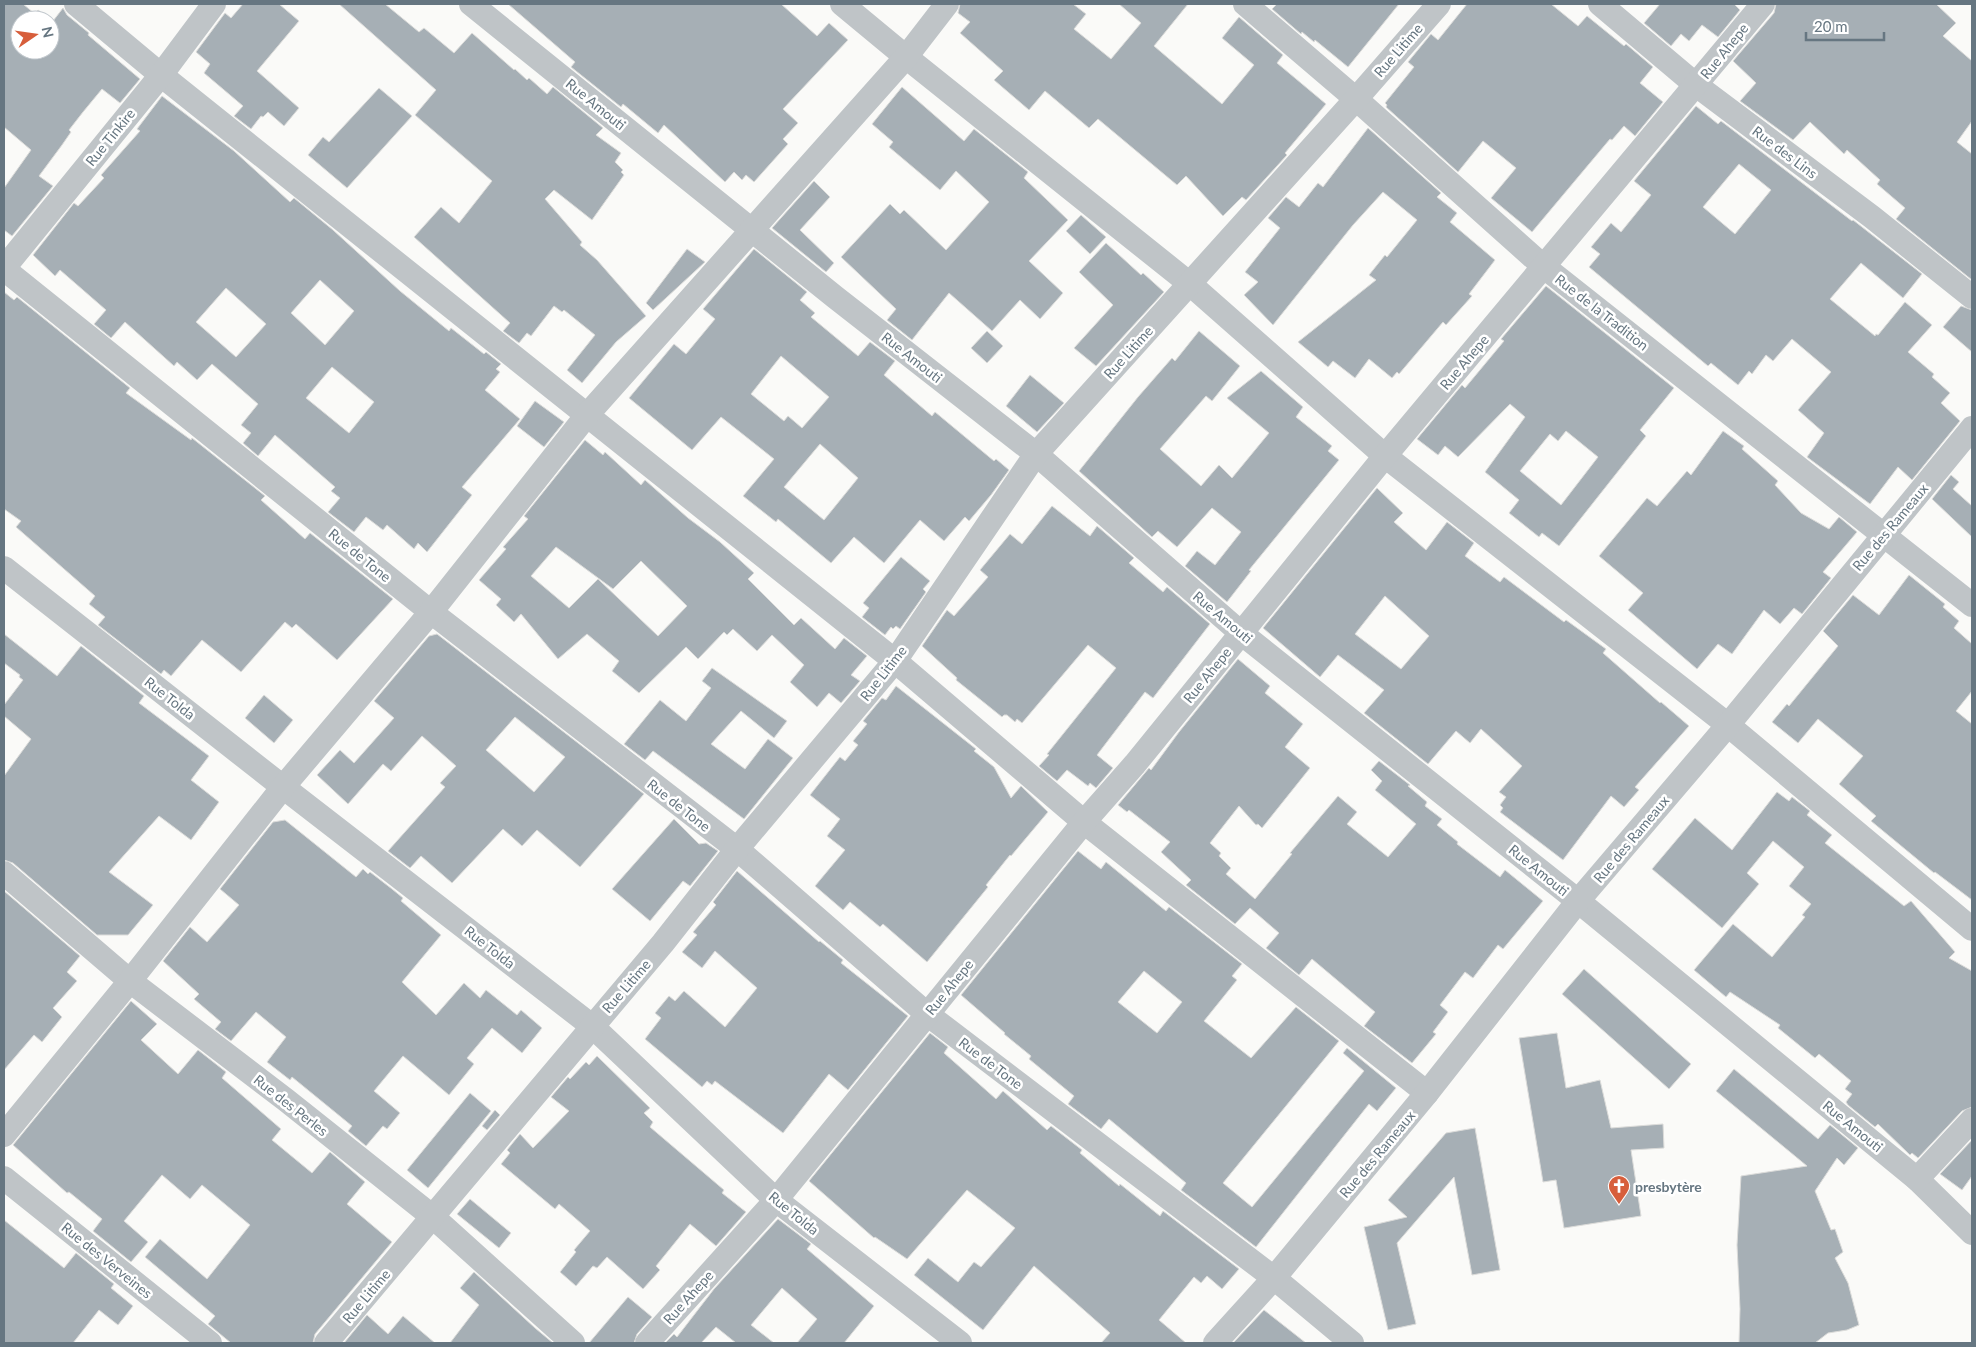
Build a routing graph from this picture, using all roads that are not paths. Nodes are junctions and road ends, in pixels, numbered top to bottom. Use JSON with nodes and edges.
{"nodes":[{"id":1,"x":76,"y":4,"type":"edge"},
{"id":2,"x":214,"y":4,"type":"edge"},
{"id":3,"x":471,"y":4,"type":"edge"},
{"id":4,"x":842,"y":4,"type":"edge"},
{"id":5,"x":946,"y":4,"type":"edge"},
{"id":6,"x":1245,"y":4,"type":"edge"},
{"id":7,"x":1439,"y":4,"type":"edge"},
{"id":8,"x":1600,"y":4,"type":"edge"},
{"id":9,"x":1763,"y":4,"type":"edge"},
{"id":10,"x":906,"y":57,"type":"junction"},
{"id":11,"x":160,"y":75,"type":"junction"},
{"id":12,"x":1696,"y":85,"type":"junction"},
{"id":13,"x":1356,"y":99,"type":"junction"},
{"id":14,"x":754,"y":230,"type":"junction"},
{"id":15,"x":1544,"y":266,"type":"junction"},
{"id":16,"x":4,"y":268,"type":"edge"},
{"id":17,"x":1190,"y":284,"type":"junction"},
{"id":18,"x":1972,"y":297,"type":"edge"},
{"id":19,"x":587,"y":415,"type":"junction"},
{"id":20,"x":1972,"y":428,"type":"edge"},
{"id":21,"x":1036,"y":454,"type":"junction"},
{"id":22,"x":1385,"y":456,"type":"junction"},
{"id":23,"x":1884,"y":534,"type":"junction"},
{"id":24,"x":4,"y":568,"type":"edge"},
{"id":25,"x":1972,"y":605,"type":"edge"},
{"id":26,"x":430,"y":612,"type":"junction"},
{"id":27,"x":1241,"y":633,"type":"junction"},
{"id":28,"x":895,"y":661,"type":"junction"},
{"id":29,"x":1728,"y":725,"type":"junction"},
{"id":30,"x":283,"y":787,"type":"junction"},
{"id":31,"x":1084,"y":822,"type":"junction"},
{"id":32,"x":737,"y":850,"type":"junction"},
{"id":33,"x":4,"y":873,"type":"edge"},
{"id":34,"x":1578,"y":901,"type":"junction"},
{"id":35,"x":1972,"y":929,"type":"edge"},
{"id":36,"x":130,"y":981,"type":"junction"},
{"id":37,"x":927,"y":1014,"type":"junction"},
{"id":38,"x":592,"y":1026,"type":"junction"},
{"id":39,"x":1427,"y":1093,"type":"junction"},
{"id":40,"x":1972,"y":1120,"type":"edge"},
{"id":41,"x":4,"y":1134,"type":"edge"},
{"id":42,"x":4,"y":1178,"type":"edge"},
{"id":43,"x":1917,"y":1179,"type":"junction"},
{"id":44,"x":776,"y":1200,"type":"junction"},
{"id":45,"x":433,"y":1217,"type":"junction"},
{"id":46,"x":1972,"y":1233,"type":"edge"},
{"id":47,"x":1274,"y":1278,"type":"junction"},
{"id":48,"x":210,"y":1343,"type":"edge"},
{"id":49,"x":326,"y":1343,"type":"edge"},
{"id":50,"x":572,"y":1343,"type":"edge"},
{"id":51,"x":647,"y":1343,"type":"edge"},
{"id":52,"x":960,"y":1343,"type":"edge"},
{"id":53,"x":1215,"y":1343,"type":"edge"},
{"id":54,"x":1352,"y":1343,"type":"edge"}],
"edges":[{"from":1,"to":11,"type":"street"},
{"from":2,"to":11,"type":"street","name":"Rue Tinkire"},
{"from":3,"to":14,"type":"street","name":"Rue Amouti"},
{"from":4,"to":10,"type":"street"},
{"from":5,"to":10,"type":"street"},
{"from":6,"to":13,"type":"street","name":"Rue de la Tradition"},
{"from":7,"to":13,"type":"street","name":"Rue Litime"},
{"from":8,"to":12,"type":"street","name":"Rue des Lins"},
{"from":9,"to":12,"type":"street","name":"Rue Ahepe"},
{"from":10,"to":14,"type":"street"},
{"from":10,"to":17,"type":"street"},
{"from":11,"to":16,"type":"street","name":"Rue Tinkire"},
{"from":11,"to":19,"type":"street"},
{"from":12,"to":15,"type":"street","name":"Rue Ahepe"},
{"from":12,"to":18,"type":"street","name":"Rue des Lins"},
{"from":13,"to":15,"type":"street","name":"Rue de la Tradition"},
{"from":13,"to":17,"type":"street","name":"Rue Litime"},
{"from":14,"to":19,"type":"street"},
{"from":14,"to":21,"type":"street","name":"Rue Amouti"},
{"from":15,"to":22,"type":"street","name":"Rue Ahepe"},
{"from":15,"to":23,"type":"street","name":"Rue de la Tradition"},
{"from":16,"to":26,"type":"street","name":"Rue de Tone"},
{"from":17,"to":21,"type":"street","name":"Rue Litime"},
{"from":17,"to":22,"type":"street"},
{"from":19,"to":26,"type":"street"},
{"from":19,"to":28,"type":"street"},
{"from":20,"to":23,"type":"street","name":"Rue des Rameaux"},
{"from":21,"to":27,"type":"street","name":"Rue Amouti"},
{"from":21,"to":28,"type":"street","name":"Rue Litime"},
{"from":22,"to":27,"type":"street","name":"Rue Ahepe"},
{"from":22,"to":29,"type":"street"},
{"from":23,"to":25,"type":"street","name":"Rue de la Tradition"},
{"from":23,"to":29,"type":"street","name":"Rue des Rameaux"},
{"from":24,"to":30,"type":"street","name":"Rue Tolda"},
{"from":26,"to":30,"type":"street"},
{"from":26,"to":32,"type":"street","name":"Rue de Tone"},
{"from":27,"to":31,"type":"street","name":"Rue Ahepe"},
{"from":27,"to":34,"type":"street","name":"Rue Amouti"},
{"from":28,"to":31,"type":"street"},
{"from":28,"to":32,"type":"street","name":"Rue Litime"},
{"from":29,"to":34,"type":"street","name":"Rue des Rameaux"},
{"from":29,"to":35,"type":"street"},
{"from":30,"to":36,"type":"street"},
{"from":30,"to":38,"type":"street","name":"Rue Tolda"},
{"from":31,"to":37,"type":"street","name":"Rue Ahepe"},
{"from":31,"to":39,"type":"street"},
{"from":32,"to":37,"type":"street","name":"Rue de Tone"},
{"from":32,"to":38,"type":"street","name":"Rue Litime"},
{"from":33,"to":36,"type":"street","name":"Rue des Perles"},
{"from":34,"to":39,"type":"street","name":"Rue des Rameaux"},
{"from":34,"to":43,"type":"street","name":"Rue Amouti"},
{"from":36,"to":41,"type":"street"},
{"from":36,"to":45,"type":"street","name":"Rue des Perles"},
{"from":37,"to":44,"type":"street","name":"Rue Ahepe"},
{"from":37,"to":47,"type":"street","name":"Rue de Tone"},
{"from":38,"to":44,"type":"street","name":"Rue Tolda"},
{"from":38,"to":45,"type":"street","name":"Rue Litime"},
{"from":39,"to":47,"type":"street","name":"Rue des Rameaux"},
{"from":40,"to":43,"type":"street"},
{"from":42,"to":48,"type":"street","name":"Rue des Verveines"},
{"from":43,"to":46,"type":"street","name":"Rue Amouti"},
{"from":44,"to":51,"type":"street","name":"Rue Ahepe"},
{"from":44,"to":52,"type":"street","name":"Rue Tolda"},
{"from":45,"to":49,"type":"street","name":"Rue Litime"},
{"from":45,"to":50,"type":"street","name":"Rue des Perles"},
{"from":47,"to":53,"type":"street","name":"Rue des Rameaux"},
{"from":47,"to":54,"type":"street","name":"Rue de Tone"}]}
